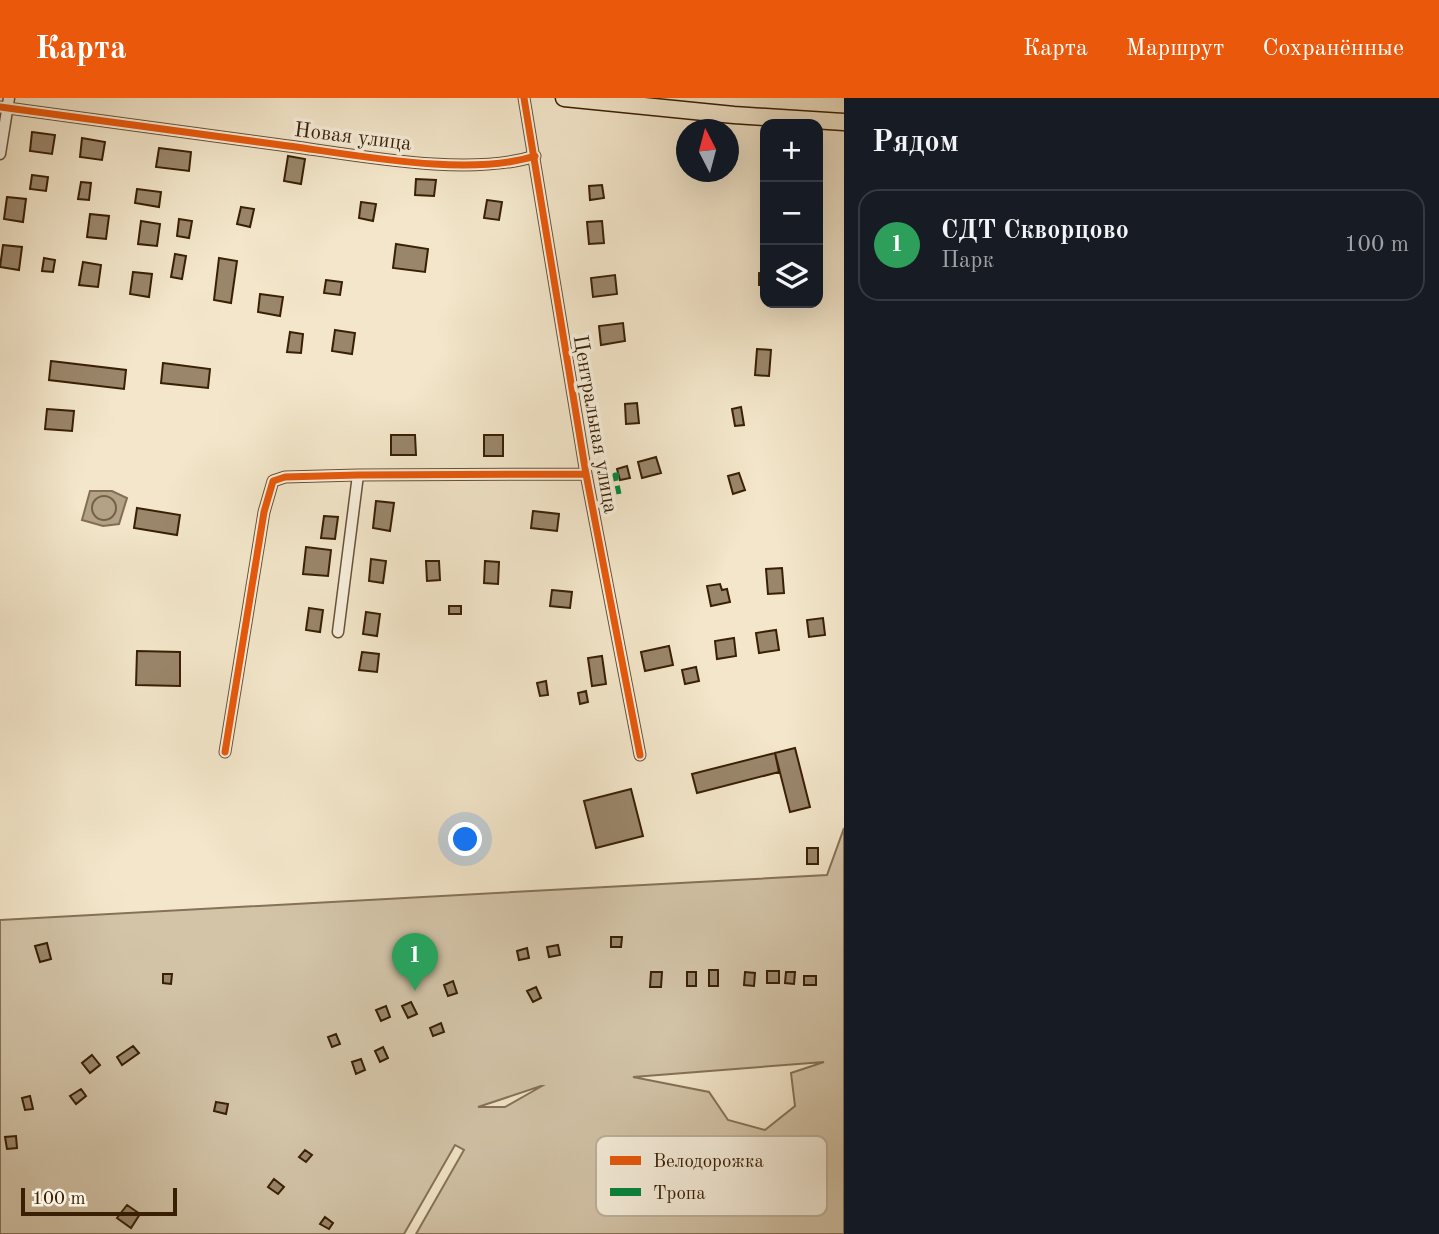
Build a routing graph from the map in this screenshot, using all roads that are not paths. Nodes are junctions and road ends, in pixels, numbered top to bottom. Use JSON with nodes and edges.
{"nodes":[{"id":1,"x":524,"y":98,"type":"edge"},
{"id":2,"x":564,"y":98,"type":"edge"},
{"id":3,"x":5,"y":104,"type":"edge"},
{"id":4,"x":844,"y":122,"type":"edge"},
{"id":5,"x":0,"y":154,"type":"edge"},
{"id":6,"x":535,"y":156,"type":"junction"},
{"id":7,"x":586,"y":474,"type":"junction"},
{"id":8,"x":358,"y":475,"type":"junction"},
{"id":9,"x":338,"y":632,"type":"dead end"},
{"id":10,"x":225,"y":752,"type":"dead end"},
{"id":11,"x":640,"y":755,"type":"dead end"}],
"edges":[{"from":1,"to":6,"type":"street","name":"Центральная улица"},
{"from":2,"to":4,"type":"highway"},
{"from":3,"to":5,"type":"street"},
{"from":3,"to":6,"type":"street","name":"Новая улица"},
{"from":6,"to":7,"type":"street","name":"Центральная улица"},
{"from":7,"to":8,"type":"street"},
{"from":7,"to":11,"type":"street","name":"Центральная улица"},
{"from":8,"to":9,"type":"street"},
{"from":8,"to":10,"type":"street"}]}
